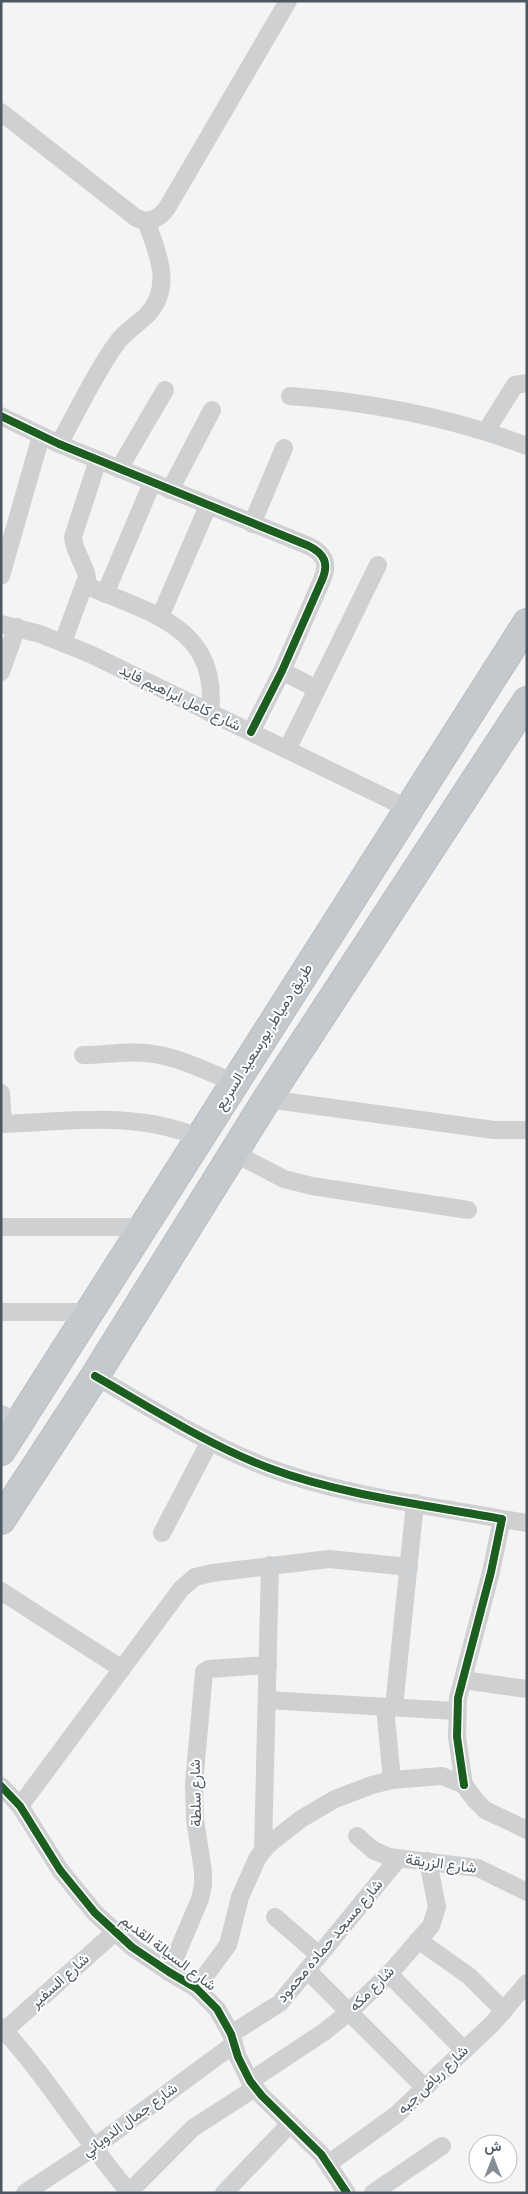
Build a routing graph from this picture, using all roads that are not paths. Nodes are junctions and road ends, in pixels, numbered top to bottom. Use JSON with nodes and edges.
{"nodes":[{"id":1,"x":281,"y":4,"type":"edge"},
{"id":2,"x":1,"y":112,"type":"edge"},
{"id":3,"x":146,"y":221,"type":"junction"},
{"id":4,"x":527,"y":383,"type":"edge"},
{"id":5,"x":165,"y":390,"type":"dead end"},
{"id":6,"x":290,"y":396,"type":"dead end"},
{"id":7,"x":212,"y":410,"type":"dead end"},
{"id":8,"x":1,"y":416,"type":"edge"},
{"id":9,"x":486,"y":430,"type":"junction"},
{"id":10,"x":41,"y":436,"type":"junction"},
{"id":11,"x":59,"y":444,"type":"junction"},
{"id":12,"x":527,"y":446,"type":"edge"},
{"id":13,"x":284,"y":448,"type":"dead end"},
{"id":14,"x":98,"y":460,"type":"junction"},
{"id":15,"x":119,"y":469,"type":"junction"},
{"id":16,"x":152,"y":482,"type":"junction"},
{"id":17,"x":170,"y":490,"type":"junction"},
{"id":18,"x":208,"y":506,"type":"junction"},
{"id":19,"x":252,"y":524,"type":"junction"},
{"id":20,"x":378,"y":565,"type":"dead end"},
{"id":21,"x":1,"y":576,"type":"edge"},
{"id":22,"x":85,"y":585,"type":"junction"},
{"id":23,"x":105,"y":594,"type":"junction"},
{"id":24,"x":160,"y":617,"type":"junction"},
{"id":25,"x":527,"y":623,"type":"edge"},
{"id":26,"x":9,"y":626,"type":"edge"},
{"id":27,"x":63,"y":642,"type":"junction"},
{"id":28,"x":282,"y":671,"type":"junction"},
{"id":29,"x":1,"y":672,"type":"edge"},
{"id":30,"x":318,"y":689,"type":"junction"},
{"id":31,"x":527,"y":701,"type":"edge"},
{"id":32,"x":210,"y":713,"type":"junction"},
{"id":33,"x":251,"y":732,"type":"junction"},
{"id":34,"x":287,"y":750,"type":"junction"},
{"id":35,"x":408,"y":809,"type":"junction"},
{"id":36,"x":83,"y":1055,"type":"dead end"},
{"id":37,"x":235,"y":1083,"type":"junction"},
{"id":38,"x":1,"y":1093,"type":"edge"},
{"id":39,"x":267,"y":1099,"type":"junction"},
{"id":40,"x":2,"y":1124,"type":"edge"},
{"id":41,"x":527,"y":1130,"type":"edge"},
{"id":42,"x":200,"y":1138,"type":"junction"},
{"id":43,"x":234,"y":1153,"type":"junction"},
{"id":44,"x":468,"y":1210,"type":"dead end"},
{"id":45,"x":1,"y":1227,"type":"edge"},
{"id":46,"x":144,"y":1227,"type":"junction"},
{"id":47,"x":1,"y":1312,"type":"edge"},
{"id":48,"x":90,"y":1312,"type":"junction"},
{"id":49,"x":94,"y":1376,"type":"junction"},
{"id":50,"x":11,"y":1418,"type":"edge"},
{"id":51,"x":210,"y":1441,"type":"junction"},
{"id":52,"x":1,"y":1451,"type":"edge"},
{"id":53,"x":415,"y":1503,"type":"junction"},
{"id":54,"x":502,"y":1519,"type":"junction"},
{"id":55,"x":1,"y":1520,"type":"edge"},
{"id":56,"x":527,"y":1523,"type":"edge"},
{"id":57,"x":162,"y":1533,"type":"dead end"},
{"id":58,"x":270,"y":1565,"type":"junction"},
{"id":59,"x":408,"y":1567,"type":"junction"},
{"id":60,"x":1,"y":1591,"type":"edge"},
{"id":61,"x":268,"y":1665,"type":"junction"},
{"id":62,"x":122,"y":1669,"type":"junction"},
{"id":63,"x":463,"y":1680,"type":"junction"},
{"id":64,"x":527,"y":1689,"type":"edge"},
{"id":65,"x":267,"y":1700,"type":"junction"},
{"id":66,"x":390,"y":1707,"type":"junction"},
{"id":67,"x":456,"y":1711,"type":"junction"},
{"id":68,"x":392,"y":1780,"type":"junction"},
{"id":69,"x":464,"y":1785,"type":"junction"},
{"id":70,"x":1,"y":1786,"type":"edge"},
{"id":71,"x":20,"y":1806,"type":"junction"},
{"id":72,"x":527,"y":1830,"type":"edge"},
{"id":73,"x":356,"y":1836,"type":"dead end"},
{"id":74,"x":264,"y":1850,"type":"junction"},
{"id":75,"x":398,"y":1859,"type":"junction"},
{"id":76,"x":428,"y":1861,"type":"junction"},
{"id":77,"x":527,"y":1892,"type":"edge"},
{"id":78,"x":275,"y":1917,"type":"dead end"},
{"id":79,"x":115,"y":1932,"type":"junction"},
{"id":80,"x":418,"y":1940,"type":"junction"},
{"id":81,"x":319,"y":1955,"type":"junction"},
{"id":82,"x":307,"y":1970,"type":"junction"},
{"id":83,"x":169,"y":1972,"type":"junction"},
{"id":84,"x":389,"y":1974,"type":"junction"},
{"id":85,"x":527,"y":1983,"type":"edge"},
{"id":86,"x":196,"y":1988,"type":"junction"},
{"id":87,"x":504,"y":2011,"type":"junction"},
{"id":88,"x":350,"y":2012,"type":"junction"},
{"id":89,"x":3,"y":2029,"type":"edge"},
{"id":90,"x":232,"y":2039,"type":"junction"},
{"id":91,"x":464,"y":2050,"type":"junction"},
{"id":92,"x":253,"y":2085,"type":"junction"},
{"id":93,"x":425,"y":2088,"type":"junction"},
{"id":94,"x":290,"y":2124,"type":"junction"},
{"id":95,"x":442,"y":2146,"type":"dead end"},
{"id":96,"x":93,"y":2148,"type":"junction"},
{"id":97,"x":328,"y":2164,"type":"junction"},
{"id":98,"x":129,"y":2192,"type":"edge"},
{"id":99,"x":25,"y":2193,"type":"edge"},
{"id":100,"x":224,"y":2193,"type":"edge"},
{"id":101,"x":347,"y":2193,"type":"edge"},
{"id":102,"x":373,"y":2193,"type":"edge"}],
"edges":[{"from":1,"to":3,"type":"street"},
{"from":2,"to":3,"type":"street"},
{"from":3,"to":11,"type":"street"},
{"from":4,"to":9,"type":"street"},
{"from":5,"to":15,"type":"street"},
{"from":6,"to":9,"type":"street"},
{"from":7,"to":17,"type":"street"},
{"from":8,"to":10,"type":"street"},
{"from":9,"to":12,"type":"street"},
{"from":10,"to":11,"type":"street"},
{"from":10,"to":21,"type":"street"},
{"from":11,"to":14,"type":"street"},
{"from":13,"to":19,"type":"street"},
{"from":14,"to":15,"type":"street"},
{"from":14,"to":22,"type":"street"},
{"from":15,"to":16,"type":"street"},
{"from":16,"to":17,"type":"street"},
{"from":16,"to":23,"type":"street"},
{"from":17,"to":18,"type":"street"},
{"from":18,"to":19,"type":"street"},
{"from":18,"to":24,"type":"street"},
{"from":19,"to":28,"type":"street"},
{"from":20,"to":30,"type":"street"},
{"from":22,"to":23,"type":"street"},
{"from":22,"to":27,"type":"street"},
{"from":23,"to":24,"type":"street"},
{"from":24,"to":32,"type":"street"},
{"from":25,"to":35,"type":"highway","name":"طريق دمياط, بورسعيد السريع"},
{"from":26,"to":27,"type":"street","name":"شارع كامل ابراهيم فايد"},
{"from":26,"to":29,"type":"street"},
{"from":27,"to":32,"type":"street","name":"شارع كامل ابراهيم فايد"},
{"from":28,"to":30,"type":"street"},
{"from":28,"to":33,"type":"street"},
{"from":30,"to":34,"type":"street"},
{"from":31,"to":39,"type":"highway"},
{"from":32,"to":33,"type":"street","name":"شارع كامل ابراهيم فايد"},
{"from":33,"to":34,"type":"street","name":"شارع كامل ابراهيم فايد"},
{"from":34,"to":35,"type":"street","name":"شارع كامل ابراهيم فايد"},
{"from":35,"to":37,"type":"highway","name":"طريق دمياط, بورسعيد السريع"},
{"from":36,"to":37,"type":"street"},
{"from":37,"to":42,"type":"highway","name":"طريق دمياط, بورسعيد السريع"},
{"from":38,"to":40,"type":"street"},
{"from":39,"to":41,"type":"street"},
{"from":39,"to":43,"type":"highway"},
{"from":40,"to":42,"type":"street"},
{"from":42,"to":46,"type":"highway","name":"طريق دمياط, بورسعيد السريع"},
{"from":43,"to":44,"type":"street"},
{"from":43,"to":49,"type":"highway"},
{"from":45,"to":46,"type":"street"},
{"from":46,"to":48,"type":"highway","name":"طريق دمياط, بورسعيد السريع"},
{"from":47,"to":48,"type":"street"},
{"from":48,"to":50,"type":"highway","name":"طريق دمياط, بورسعيد السريع"},
{"from":49,"to":51,"type":"street"},
{"from":49,"to":55,"type":"highway"},
{"from":50,"to":52,"type":"highway","name":"طريق دمياط, بورسعيد السريع"},
{"from":51,"to":53,"type":"street"},
{"from":51,"to":57,"type":"street"},
{"from":53,"to":54,"type":"street"},
{"from":53,"to":59,"type":"street"},
{"from":54,"to":56,"type":"street"},
{"from":54,"to":63,"type":"street"},
{"from":58,"to":59,"type":"street"},
{"from":58,"to":61,"type":"street"},
{"from":58,"to":62,"type":"street"},
{"from":59,"to":66,"type":"street"},
{"from":60,"to":62,"type":"street"},
{"from":61,"to":65,"type":"street"},
{"from":61,"to":83,"type":"street","name":"شارع سلطة"},
{"from":62,"to":71,"type":"street"},
{"from":63,"to":64,"type":"street"},
{"from":63,"to":67,"type":"street"},
{"from":65,"to":66,"type":"street"},
{"from":65,"to":74,"type":"street"},
{"from":66,"to":67,"type":"street"},
{"from":66,"to":68,"type":"street"},
{"from":67,"to":69,"type":"street"},
{"from":68,"to":69,"type":"street"},
{"from":68,"to":74,"type":"street"},
{"from":69,"to":72,"type":"street"},
{"from":70,"to":71,"type":"street","name":"شارع السيالة القديم"},
{"from":71,"to":79,"type":"street","name":"شارع السيالة القديم"},
{"from":73,"to":75,"type":"street","name":"شارع الزريقة"},
{"from":74,"to":86,"type":"street"},
{"from":75,"to":76,"type":"street","name":"شارع الزريقة"},
{"from":75,"to":81,"type":"street","name":"شارع مسجد حماده محمود"},
{"from":76,"to":77,"type":"street","name":"شارع الزريقة"},
{"from":76,"to":80,"type":"street","name":"شارع مكه"},
{"from":78,"to":81,"type":"street"},
{"from":79,"to":83,"type":"street","name":"شارع السيالة القديم"},
{"from":79,"to":89,"type":"street","name":"شارع السفير"},
{"from":80,"to":84,"type":"street","name":"شارع مكه"},
{"from":80,"to":87,"type":"street"},
{"from":81,"to":82,"type":"street","name":"شارع مسجد حماده محمود"},
{"from":82,"to":88,"type":"street"},
{"from":82,"to":90,"type":"street","name":"شارع مسجد حماده محمود"},
{"from":83,"to":86,"type":"street","name":"شارع السيالة القديم"},
{"from":84,"to":88,"type":"street","name":"شارع مكه"},
{"from":84,"to":91,"type":"street"},
{"from":85,"to":87,"type":"street","name":"شارع رياض جبه"},
{"from":86,"to":90,"type":"street","name":"شارع السيالة القديم"},
{"from":87,"to":91,"type":"street","name":"شارع رياض جبه"},
{"from":88,"to":92,"type":"street","name":"شارع مكه"},
{"from":88,"to":93,"type":"street"},
{"from":89,"to":96,"type":"street"},
{"from":90,"to":92,"type":"street","name":"شارع السيالة القديم"},
{"from":90,"to":96,"type":"street","name":"شارع جمال الدوياني"},
{"from":91,"to":93,"type":"street","name":"شارع رياض جبه"},
{"from":92,"to":94,"type":"street","name":"شارع السيالة القديم"},
{"from":92,"to":98,"type":"street","name":"شارع مكه"},
{"from":93,"to":97,"type":"street","name":"شارع رياض جبه"},
{"from":94,"to":97,"type":"street","name":"شارع السيالة القديم"},
{"from":94,"to":100,"type":"street"},
{"from":95,"to":102,"type":"street"},
{"from":96,"to":98,"type":"street"},
{"from":96,"to":99,"type":"street","name":"شارع جمال الدوياني"},
{"from":97,"to":101,"type":"street","name":"شارع السيالة القديم"}]}
